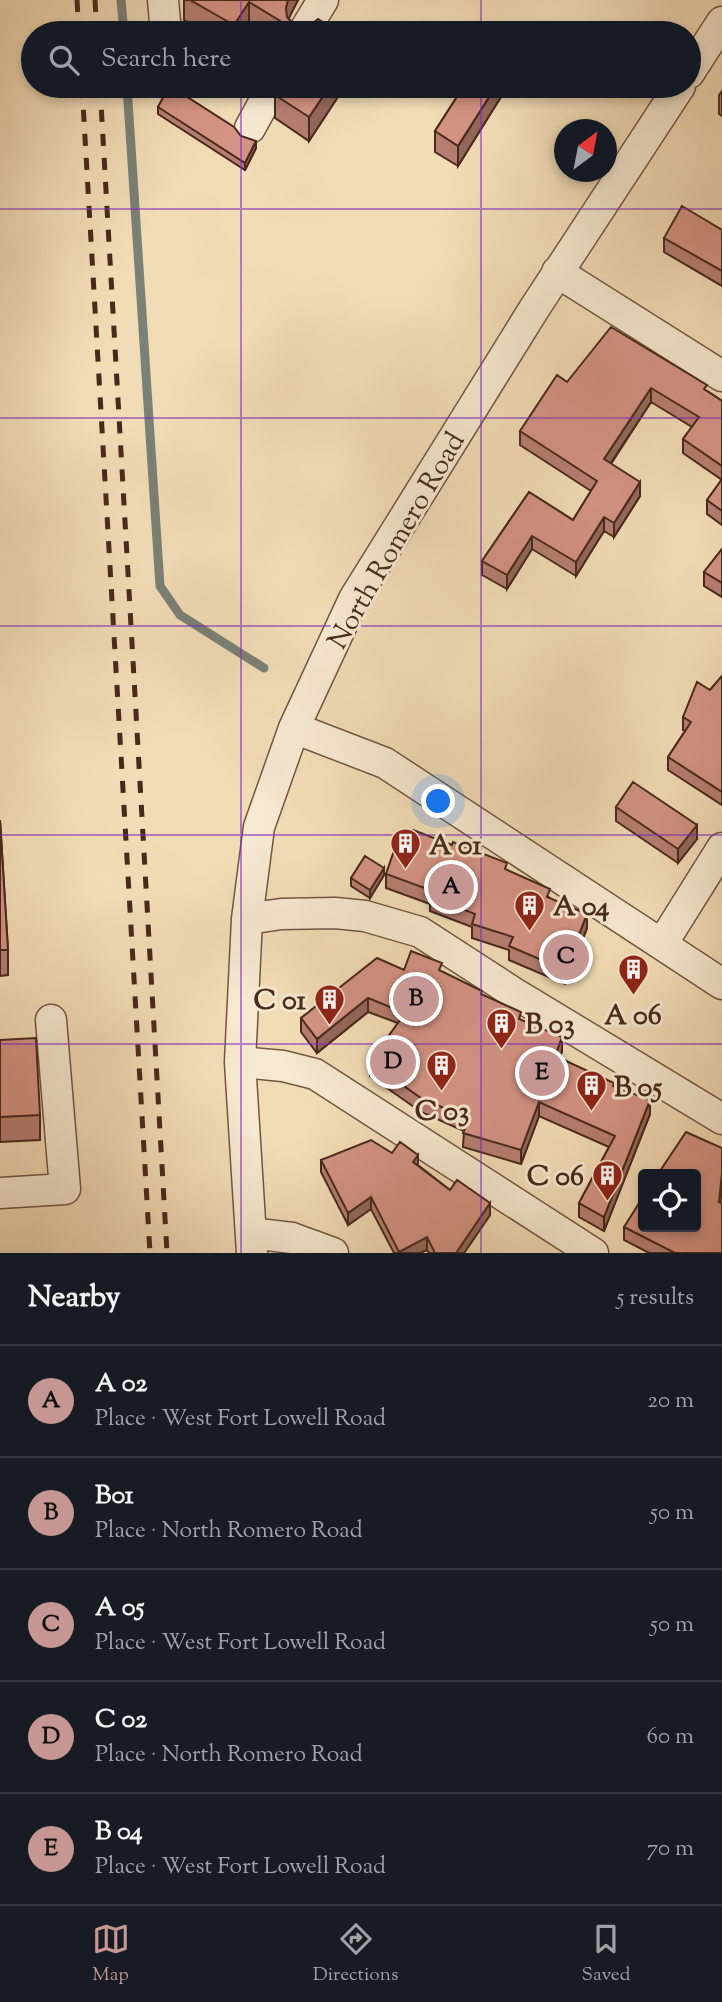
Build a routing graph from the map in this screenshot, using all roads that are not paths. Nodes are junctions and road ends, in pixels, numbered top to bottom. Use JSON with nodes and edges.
{"nodes":[{"id":1,"x":163,"y":0,"type":"edge"},
{"id":2,"x":323,"y":0,"type":"edge"},
{"id":3,"x":165,"y":21,"type":"edge"},
{"id":4,"x":310,"y":21,"type":"edge"},
{"id":5,"x":722,"y":22,"type":"edge"},
{"id":6,"x":701,"y":54,"type":"edge"},
{"id":7,"x":266,"y":98,"type":"edge"},
{"id":8,"x":672,"y":98,"type":"edge"},
{"id":9,"x":250,"y":128,"type":"dead end"},
{"id":10,"x":557,"y":272,"type":"junction"},
{"id":11,"x":722,"y":376,"type":"edge"},
{"id":12,"x":294,"y":728,"type":"junction"},
{"id":13,"x":722,"y":848,"type":"edge"},
{"id":14,"x":247,"y":919,"type":"junction"},
{"id":15,"x":662,"y":944,"type":"junction"},
{"id":16,"x":722,"y":984,"type":"edge"},
{"id":17,"x":51,"y":1020,"type":"dead end"},
{"id":18,"x":240,"y":1062,"type":"junction"},
{"id":19,"x":722,"y":1119,"type":"edge"},
{"id":20,"x":0,"y":1193,"type":"edge"},
{"id":21,"x":251,"y":1243,"type":"edge"},
{"id":22,"x":333,"y":1253,"type":"edge"},
{"id":23,"x":593,"y":1253,"type":"edge"}],
"edges":[{"from":1,"to":3,"type":"street"},
{"from":2,"to":4,"type":"street"},
{"from":5,"to":6,"type":"street"},
{"from":7,"to":9,"type":"street"},
{"from":8,"to":10,"type":"street","name":"North Romero Road"},
{"from":10,"to":11,"type":"street"},
{"from":10,"to":12,"type":"street","name":"North Romero Road"},
{"from":12,"to":14,"type":"street","name":"North Romero Road"},
{"from":12,"to":15,"type":"street"},
{"from":13,"to":15,"type":"street"},
{"from":14,"to":18,"type":"street","name":"North Romero Road"},
{"from":14,"to":19,"type":"street"},
{"from":15,"to":16,"type":"street"},
{"from":17,"to":20,"type":"street"},
{"from":18,"to":21,"type":"street","name":"North Romero Road"},
{"from":18,"to":23,"type":"street"},
{"from":21,"to":22,"type":"street"}]}
